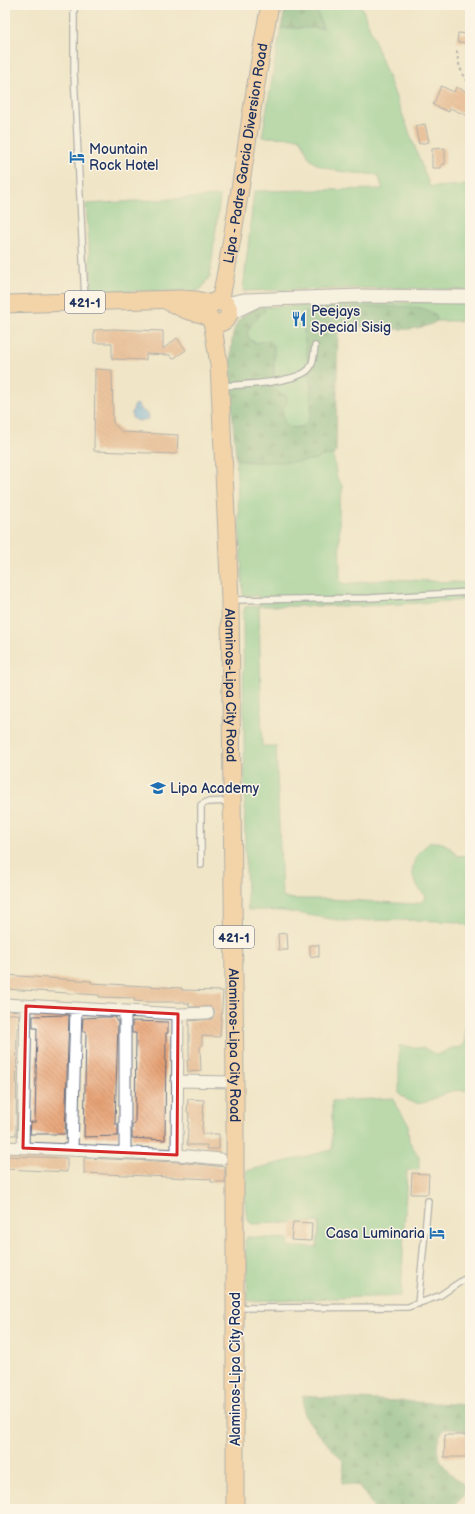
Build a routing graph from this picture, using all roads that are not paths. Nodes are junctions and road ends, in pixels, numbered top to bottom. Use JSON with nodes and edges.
{"nodes":[{"id":1,"x":74,"y":5,"type":"edge"},
{"id":2,"x":270,"y":5,"type":"edge"},
{"id":3,"x":470,"y":297,"type":"edge"},
{"id":4,"x":85,"y":302,"type":"junction"},
{"id":5,"x":5,"y":304,"type":"edge"},
{"id":6,"x":219,"y":312,"type":"junction"},
{"id":7,"x":315,"y":346,"type":"dead end"},
{"id":8,"x":221,"y":386,"type":"junction"},
{"id":9,"x":470,"y":592,"type":"edge"},
{"id":10,"x":230,"y":600,"type":"junction"},
{"id":11,"x":233,"y":801,"type":"junction"},
{"id":12,"x":201,"y":865,"type":"dead end"},
{"id":13,"x":5,"y":1004,"type":"edge"},
{"id":14,"x":26,"y":1006,"type":"junction"},
{"id":15,"x":76,"y":1008,"type":"junction"},
{"id":16,"x":125,"y":1011,"type":"junction"},
{"id":17,"x":208,"y":1013,"type":"dead end"},
{"id":18,"x":178,"y":1014,"type":"junction"},
{"id":19,"x":177,"y":1081,"type":"junction"},
{"id":20,"x":235,"y":1082,"type":"junction"},
{"id":21,"x":5,"y":1147,"type":"edge"},
{"id":22,"x":23,"y":1148,"type":"junction"},
{"id":23,"x":72,"y":1150,"type":"junction"},
{"id":24,"x":125,"y":1153,"type":"junction"},
{"id":25,"x":176,"y":1155,"type":"junction"},
{"id":26,"x":221,"y":1159,"type":"dead end"},
{"id":27,"x":428,"y":1201,"type":"dead end"},
{"id":28,"x":463,"y":1280,"type":"dead end"},
{"id":29,"x":418,"y":1304,"type":"junction"},
{"id":30,"x":235,"y":1308,"type":"junction"},
{"id":31,"x":235,"y":1509,"type":"edge"}],
"edges":[{"from":1,"to":4,"type":"lane"},
{"from":2,"to":6,"type":"main road","name":"Lipa - Padre Garcia Diversion Road"},
{"from":3,"to":6,"type":"street"},
{"from":4,"to":5,"type":"main road","number":"421-1"},
{"from":4,"to":6,"type":"main road","number":"421-1"},
{"from":6,"to":8,"type":"main road","name":"Alaminos-Lipa City Road","number":"421-1"},
{"from":7,"to":8,"type":"lane"},
{"from":8,"to":10,"type":"main road","name":"Alaminos-Lipa City Road","number":"421-1"},
{"from":9,"to":10,"type":"lane"},
{"from":10,"to":11,"type":"main road","name":"Alaminos-Lipa City Road","number":"421-1"},
{"from":11,"to":12,"type":"lane"},
{"from":11,"to":20,"type":"main road","name":"Alaminos-Lipa City Road","number":"421-1"},
{"from":13,"to":14,"type":"street"},
{"from":14,"to":15,"type":"street"},
{"from":14,"to":22,"type":"street"},
{"from":15,"to":16,"type":"street"},
{"from":15,"to":23,"type":"street"},
{"from":16,"to":18,"type":"street"},
{"from":16,"to":24,"type":"street"},
{"from":17,"to":18,"type":"street"},
{"from":18,"to":19,"type":"street"},
{"from":19,"to":20,"type":"street"},
{"from":19,"to":25,"type":"street"},
{"from":20,"to":30,"type":"main road","name":"Alaminos-Lipa City Road","number":"421-1"},
{"from":21,"to":22,"type":"street"},
{"from":22,"to":23,"type":"street"},
{"from":23,"to":24,"type":"street"},
{"from":24,"to":25,"type":"street"},
{"from":25,"to":26,"type":"street"},
{"from":27,"to":29,"type":"lane"},
{"from":28,"to":29,"type":"lane"},
{"from":29,"to":30,"type":"lane"},
{"from":30,"to":31,"type":"main road","name":"Alaminos-Lipa City Road","number":"421-1"}]}
